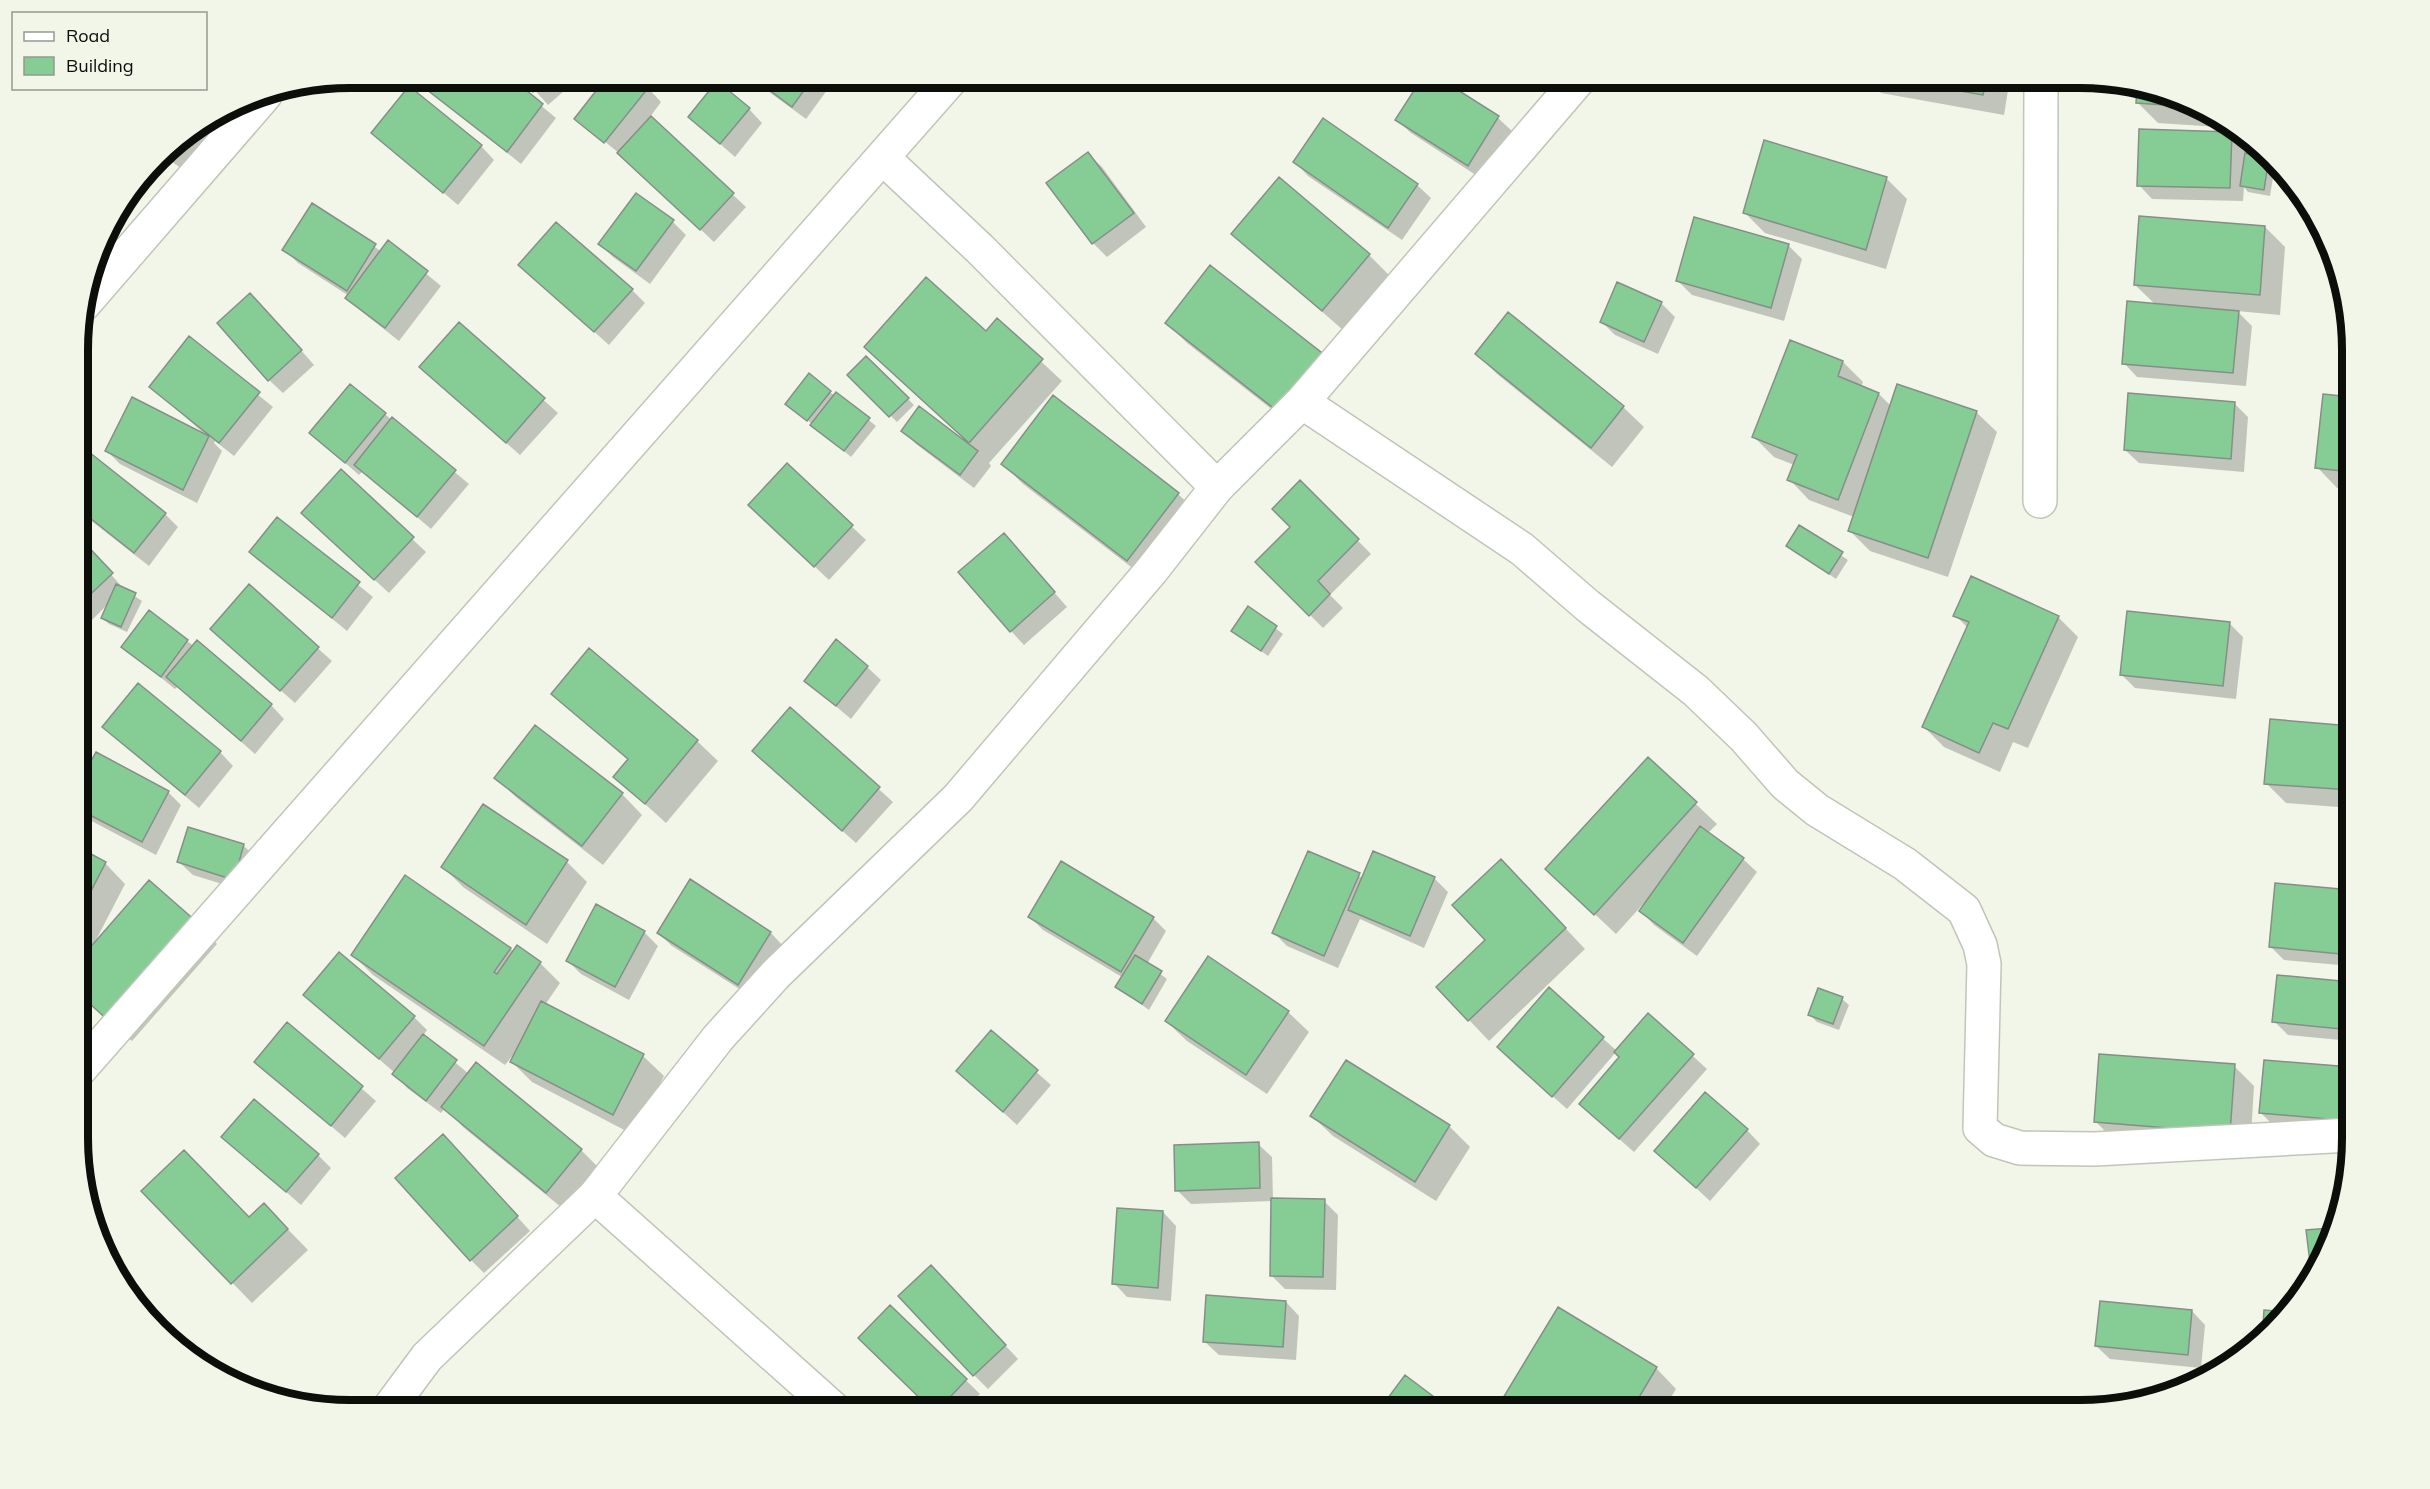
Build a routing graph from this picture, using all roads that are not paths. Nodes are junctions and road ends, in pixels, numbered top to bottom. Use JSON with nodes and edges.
{"nodes":[{"id":1,"x":943,"y":88,"type":"edge"},
{"id":2,"x":1571,"y":88,"type":"edge"},
{"id":3,"x":2041,"y":88,"type":"edge"},
{"id":4,"x":257,"y":106,"type":"edge"},
{"id":5,"x":883,"y":158,"type":"junction"},
{"id":6,"x":96,"y":291,"type":"edge"},
{"id":7,"x":1302,"y":402,"type":"junction"},
{"id":8,"x":1217,"y":487,"type":"junction"},
{"id":9,"x":2040,"y":501,"type":"dead end"},
{"id":10,"x":88,"y":1061,"type":"edge"},
{"id":11,"x":2342,"y":1135,"type":"edge"},
{"id":12,"x":595,"y":1196,"type":"junction"},
{"id":13,"x":395,"y":1400,"type":"edge"},
{"id":14,"x":824,"y":1400,"type":"edge"}],
"edges":[{"from":1,"to":5,"type":"street"},
{"from":2,"to":7,"type":"street"},
{"from":3,"to":9,"type":"street"},
{"from":4,"to":6,"type":"street"},
{"from":5,"to":8,"type":"street"},
{"from":5,"to":10,"type":"street"},
{"from":7,"to":8,"type":"street"},
{"from":7,"to":11,"type":"street"},
{"from":8,"to":12,"type":"street"},
{"from":12,"to":13,"type":"street"},
{"from":12,"to":14,"type":"street"}]}
